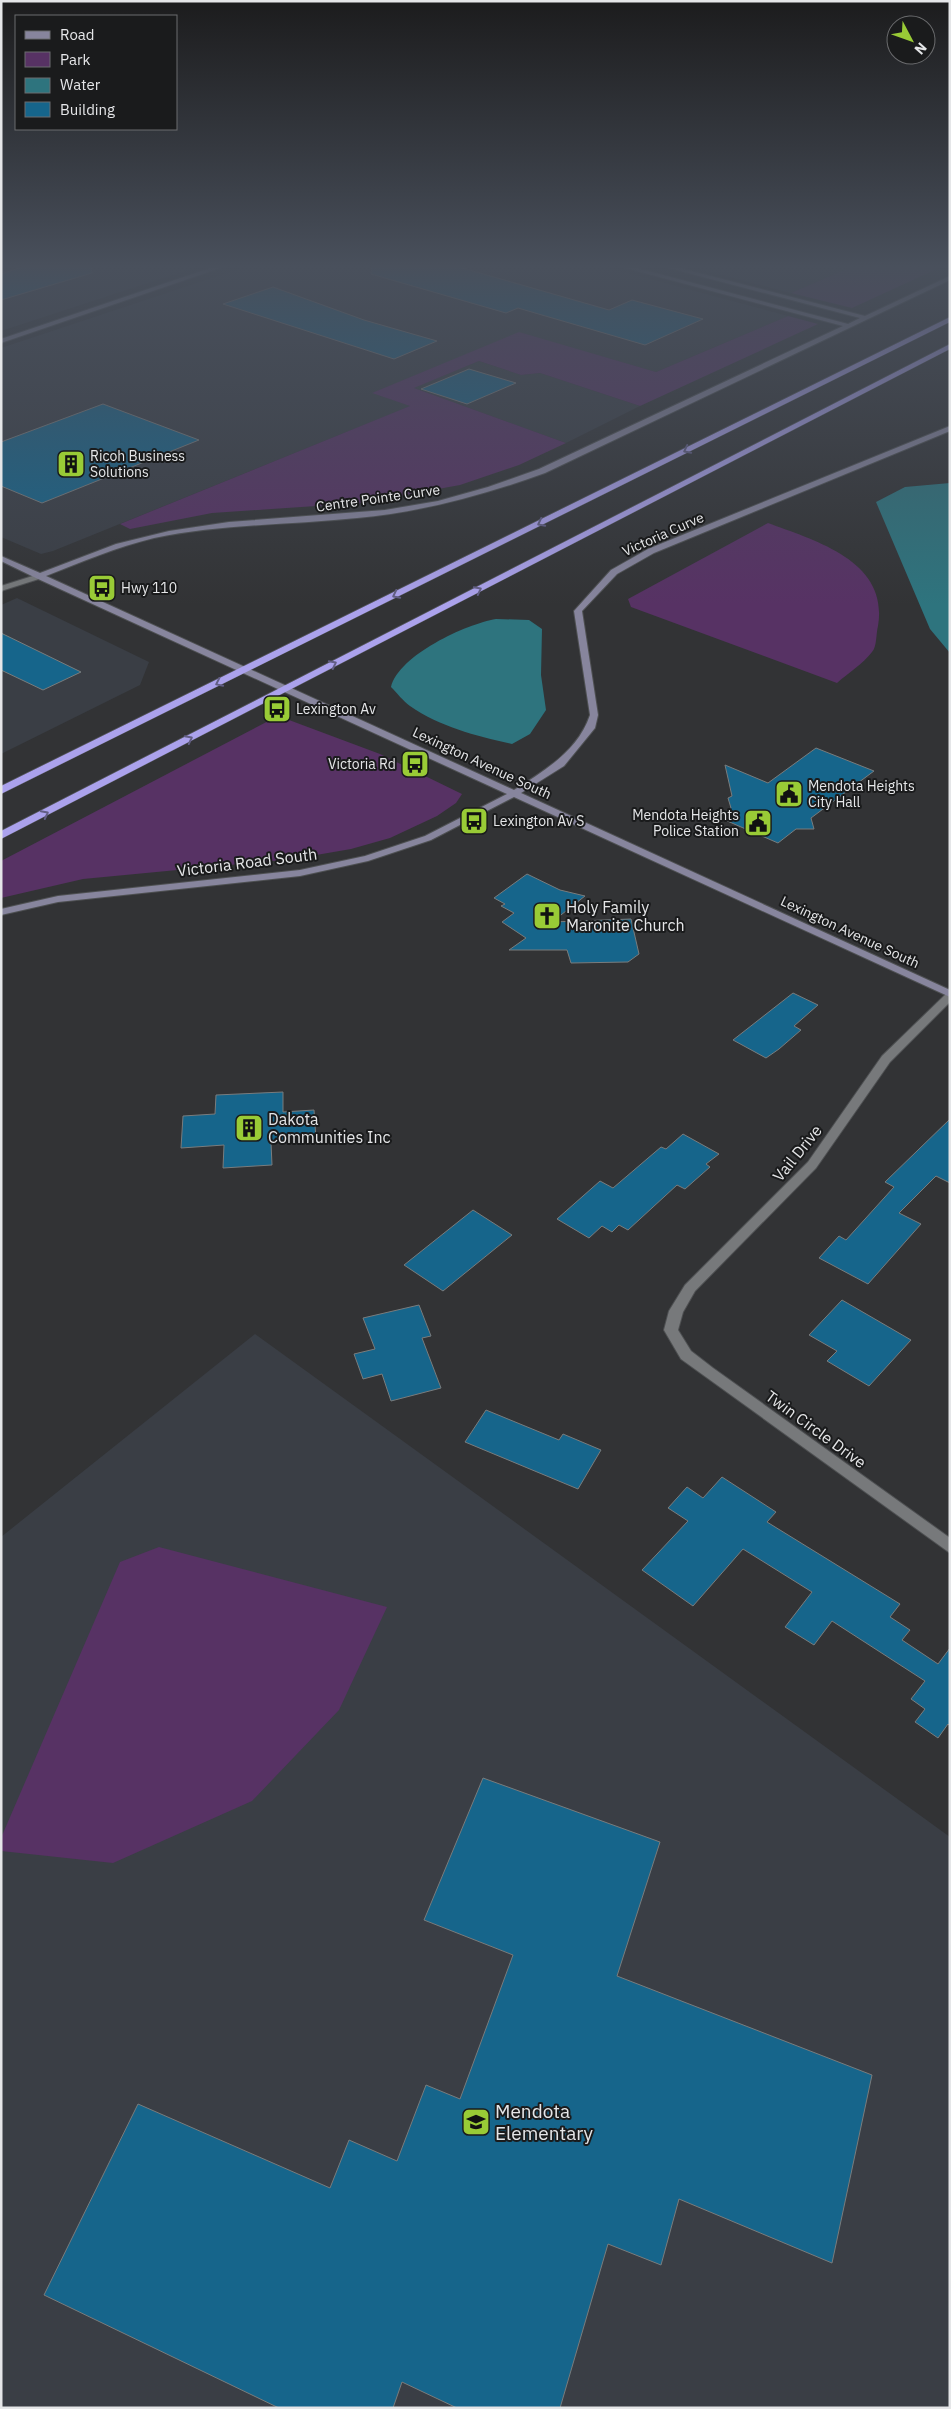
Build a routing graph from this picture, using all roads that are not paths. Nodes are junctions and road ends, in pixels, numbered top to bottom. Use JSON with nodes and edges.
{"nodes":[{"id":1,"x":736,"y":379,"type":"edge"},
{"id":2,"x":829,"y":379,"type":"edge"},
{"id":3,"x":885,"y":379,"type":"edge"},
{"id":4,"x":950,"y":428,"type":"edge"},
{"id":5,"x":1,"y":558,"type":"edge"},
{"id":6,"x":39,"y":576,"type":"junction"},
{"id":7,"x":1,"y":589,"type":"edge"},
{"id":8,"x":245,"y":671,"type":"junction"},
{"id":9,"x":285,"y":689,"type":"junction"},
{"id":10,"x":1,"y":791,"type":"edge"},
{"id":11,"x":514,"y":794,"type":"junction"},
{"id":12,"x":1,"y":836,"type":"edge"},
{"id":13,"x":1,"y":912,"type":"edge"},
{"id":14,"x":950,"y":995,"type":"edge"},
{"id":15,"x":671,"y":1330,"type":"joint"},
{"id":16,"x":950,"y":1547,"type":"edge"}],
"edges":[{"from":1,"to":6,"type":"street","name":"Centre Pointe Curve"},
{"from":2,"to":8,"type":"highway","one_way":true},
{"from":9,"to":3,"type":"highway","one_way":true},
{"from":4,"to":11,"type":"street","name":"Victoria Curve"},
{"from":5,"to":6,"type":"street","name":"Lexington Avenue South"},
{"from":6,"to":7,"type":"street"},
{"from":6,"to":8,"type":"street","name":"Lexington Avenue South"},
{"from":8,"to":9,"type":"street","name":"Lexington Avenue South"},
{"from":8,"to":10,"type":"highway","one_way":true},
{"from":9,"to":11,"type":"street","name":"Lexington Avenue South"},
{"from":12,"to":9,"type":"highway","one_way":true},
{"from":11,"to":13,"type":"street","name":"Victoria Road South"},
{"from":11,"to":14,"type":"street","name":"Lexington Avenue South"},
{"from":14,"to":15,"type":"street","name":"Vail Drive"},
{"from":15,"to":16,"type":"street","name":"Twin Circle Drive"}]}
